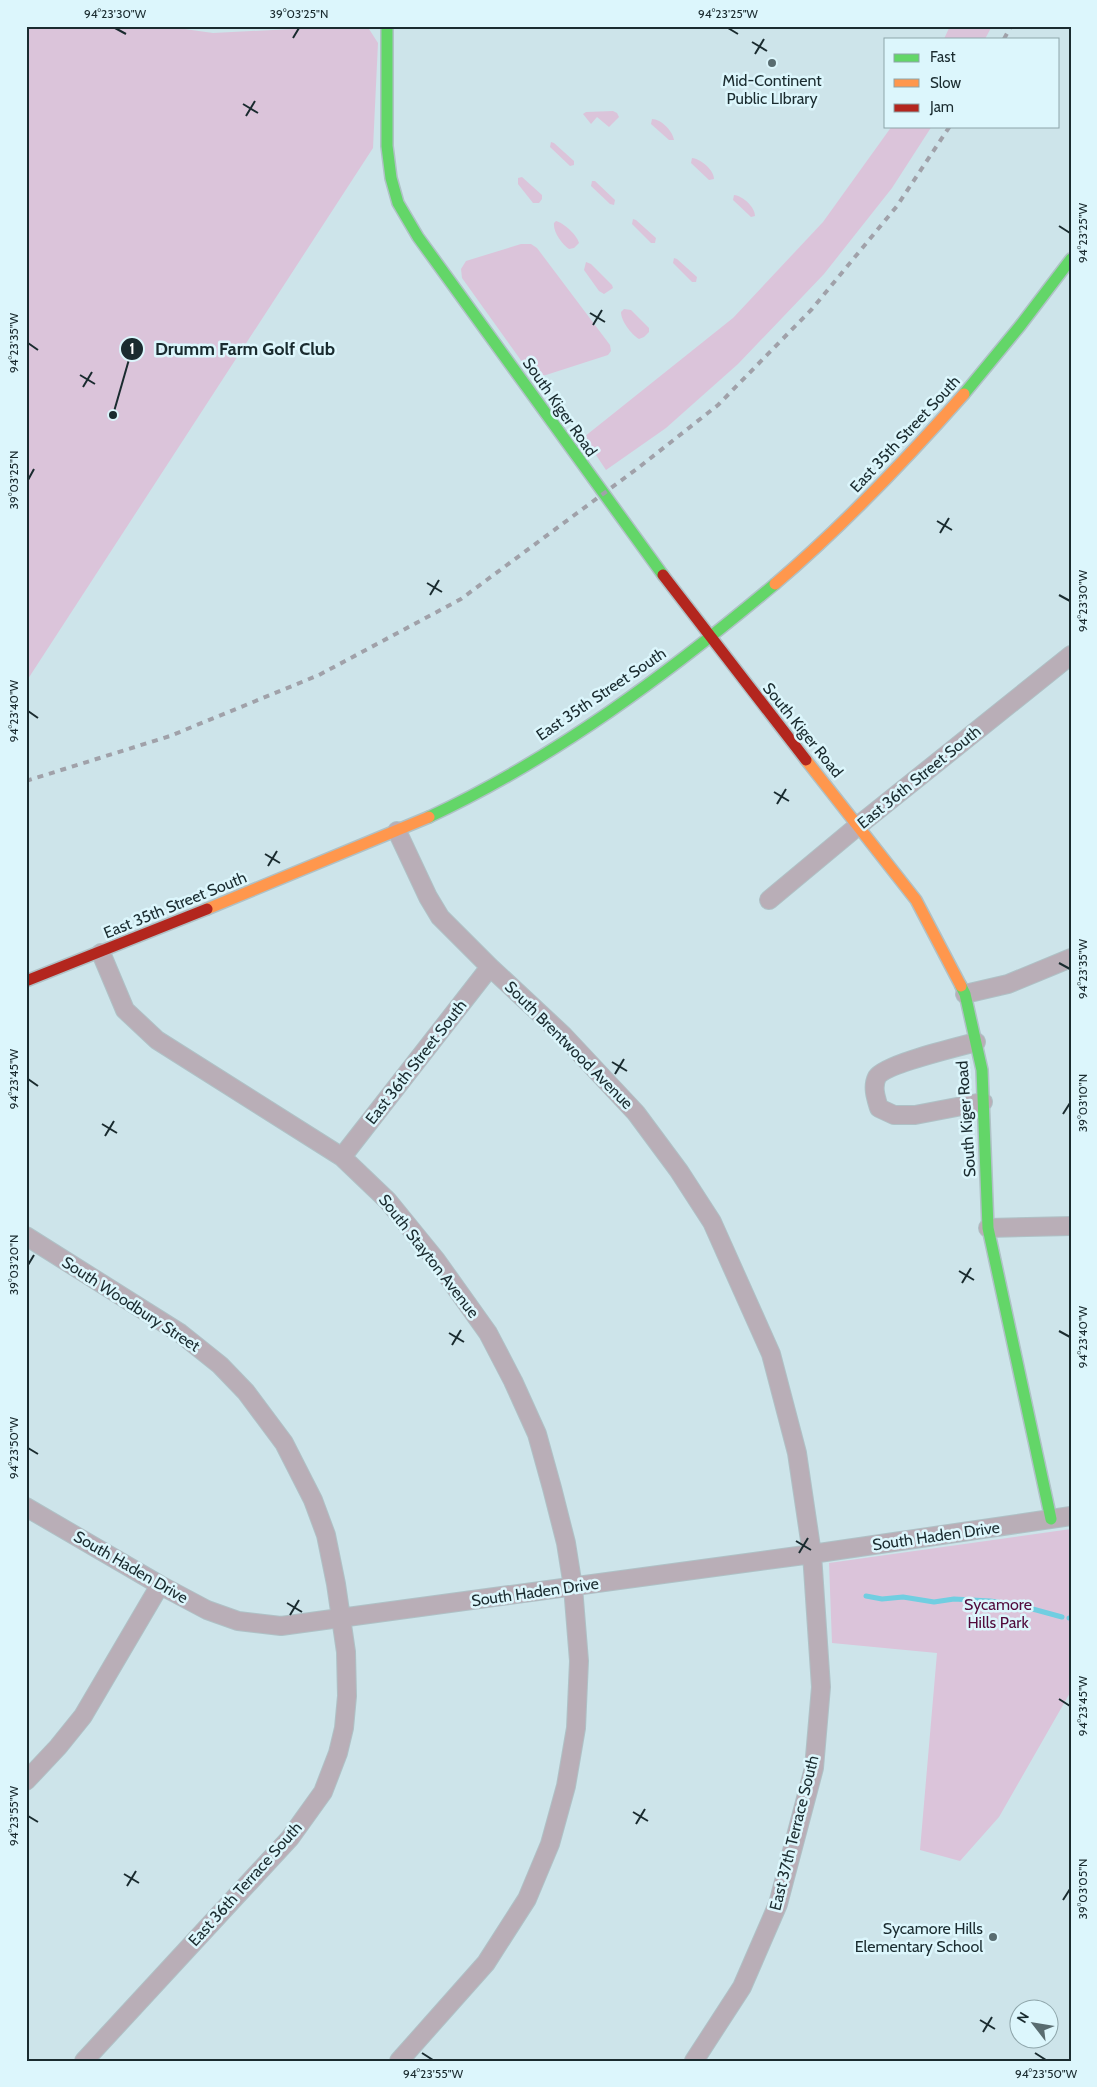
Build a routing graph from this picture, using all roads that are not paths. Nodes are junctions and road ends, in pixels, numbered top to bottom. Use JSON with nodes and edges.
{"nodes":[{"id":1,"x":387,"y":26,"type":"edge"},
{"id":2,"x":1071,"y":258,"type":"edge"},
{"id":3,"x":710,"y":638,"type":"junction"},
{"id":4,"x":1071,"y":655,"type":"edge"},
{"id":5,"x":858,"y":825,"type":"junction"},
{"id":6,"x":397,"y":831,"type":"junction"},
{"id":7,"x":769,"y":900,"type":"dead end"},
{"id":8,"x":101,"y":953,"type":"junction"},
{"id":9,"x":1071,"y":958,"type":"edge"},
{"id":10,"x":490,"y":967,"type":"junction"},
{"id":11,"x":26,"y":981,"type":"edge"},
{"id":12,"x":966,"y":994,"type":"junction"},
{"id":13,"x":976,"y":1042,"type":"junction"},
{"id":14,"x":983,"y":1102,"type":"junction"},
{"id":15,"x":342,"y":1157,"type":"junction"},
{"id":16,"x":1071,"y":1226,"type":"edge"},
{"id":17,"x":988,"y":1228,"type":"junction"},
{"id":18,"x":26,"y":1236,"type":"edge"},
{"id":19,"x":26,"y":1506,"type":"edge"},
{"id":20,"x":1071,"y":1516,"type":"edge"},
{"id":21,"x":1051,"y":1519,"type":"junction"},
{"id":22,"x":812,"y":1554,"type":"junction"},
{"id":23,"x":160,"y":1585,"type":"junction"},
{"id":24,"x":574,"y":1587,"type":"junction"},
{"id":25,"x":340,"y":1618,"type":"junction"},
{"id":26,"x":27,"y":1778,"type":"edge"},
{"id":27,"x":84,"y":2061,"type":"edge"},
{"id":28,"x":400,"y":2061,"type":"edge"},
{"id":29,"x":694,"y":2061,"type":"edge"}],
"edges":[{"from":1,"to":3,"type":"street","name":"South Kiger Road"},
{"from":2,"to":3,"type":"street","name":"East 35th Street South"},
{"from":3,"to":5,"type":"street","name":"South Kiger Road"},
{"from":3,"to":6,"type":"street","name":"East 35th Street South"},
{"from":4,"to":5,"type":"street","name":"East 36th Street South"},
{"from":5,"to":7,"type":"street","name":"East 36th Street South"},
{"from":5,"to":12,"type":"street","name":"South Kiger Road"},
{"from":6,"to":8,"type":"street","name":"East 35th Street South"},
{"from":6,"to":10,"type":"street","name":"South Brentwood Avenue"},
{"from":8,"to":11,"type":"street","name":"East 35th Street South"},
{"from":8,"to":15,"type":"street","name":"South Stayton Avenue"},
{"from":9,"to":12,"type":"street"},
{"from":10,"to":15,"type":"street","name":"East 36th Street South"},
{"from":10,"to":22,"type":"street","name":"South Brentwood Avenue"},
{"from":12,"to":13,"type":"street","name":"South Kiger Road"},
{"from":13,"to":14,"type":"street","name":"South Kiger Road"},
{"from":13,"to":14,"type":"street"},
{"from":14,"to":17,"type":"street","name":"South Kiger Road"},
{"from":15,"to":24,"type":"street","name":"South Stayton Avenue"},
{"from":16,"to":17,"type":"street"},
{"from":17,"to":21,"type":"street","name":"South Kiger Road"},
{"from":18,"to":25,"type":"street","name":"South Woodbury Street"},
{"from":19,"to":23,"type":"street","name":"South Haden Drive"},
{"from":20,"to":21,"type":"street","name":"South Haden Drive"},
{"from":21,"to":22,"type":"street","name":"South Haden Drive"},
{"from":22,"to":24,"type":"street","name":"South Haden Drive"},
{"from":22,"to":29,"type":"street","name":"East 37th Terrace South"},
{"from":23,"to":25,"type":"street","name":"South Haden Drive"},
{"from":23,"to":26,"type":"street"},
{"from":24,"to":25,"type":"street","name":"South Haden Drive"},
{"from":24,"to":28,"type":"street","name":"South Stayton Avenue"},
{"from":25,"to":27,"type":"street","name":"East 36th Terrace South"}]}
